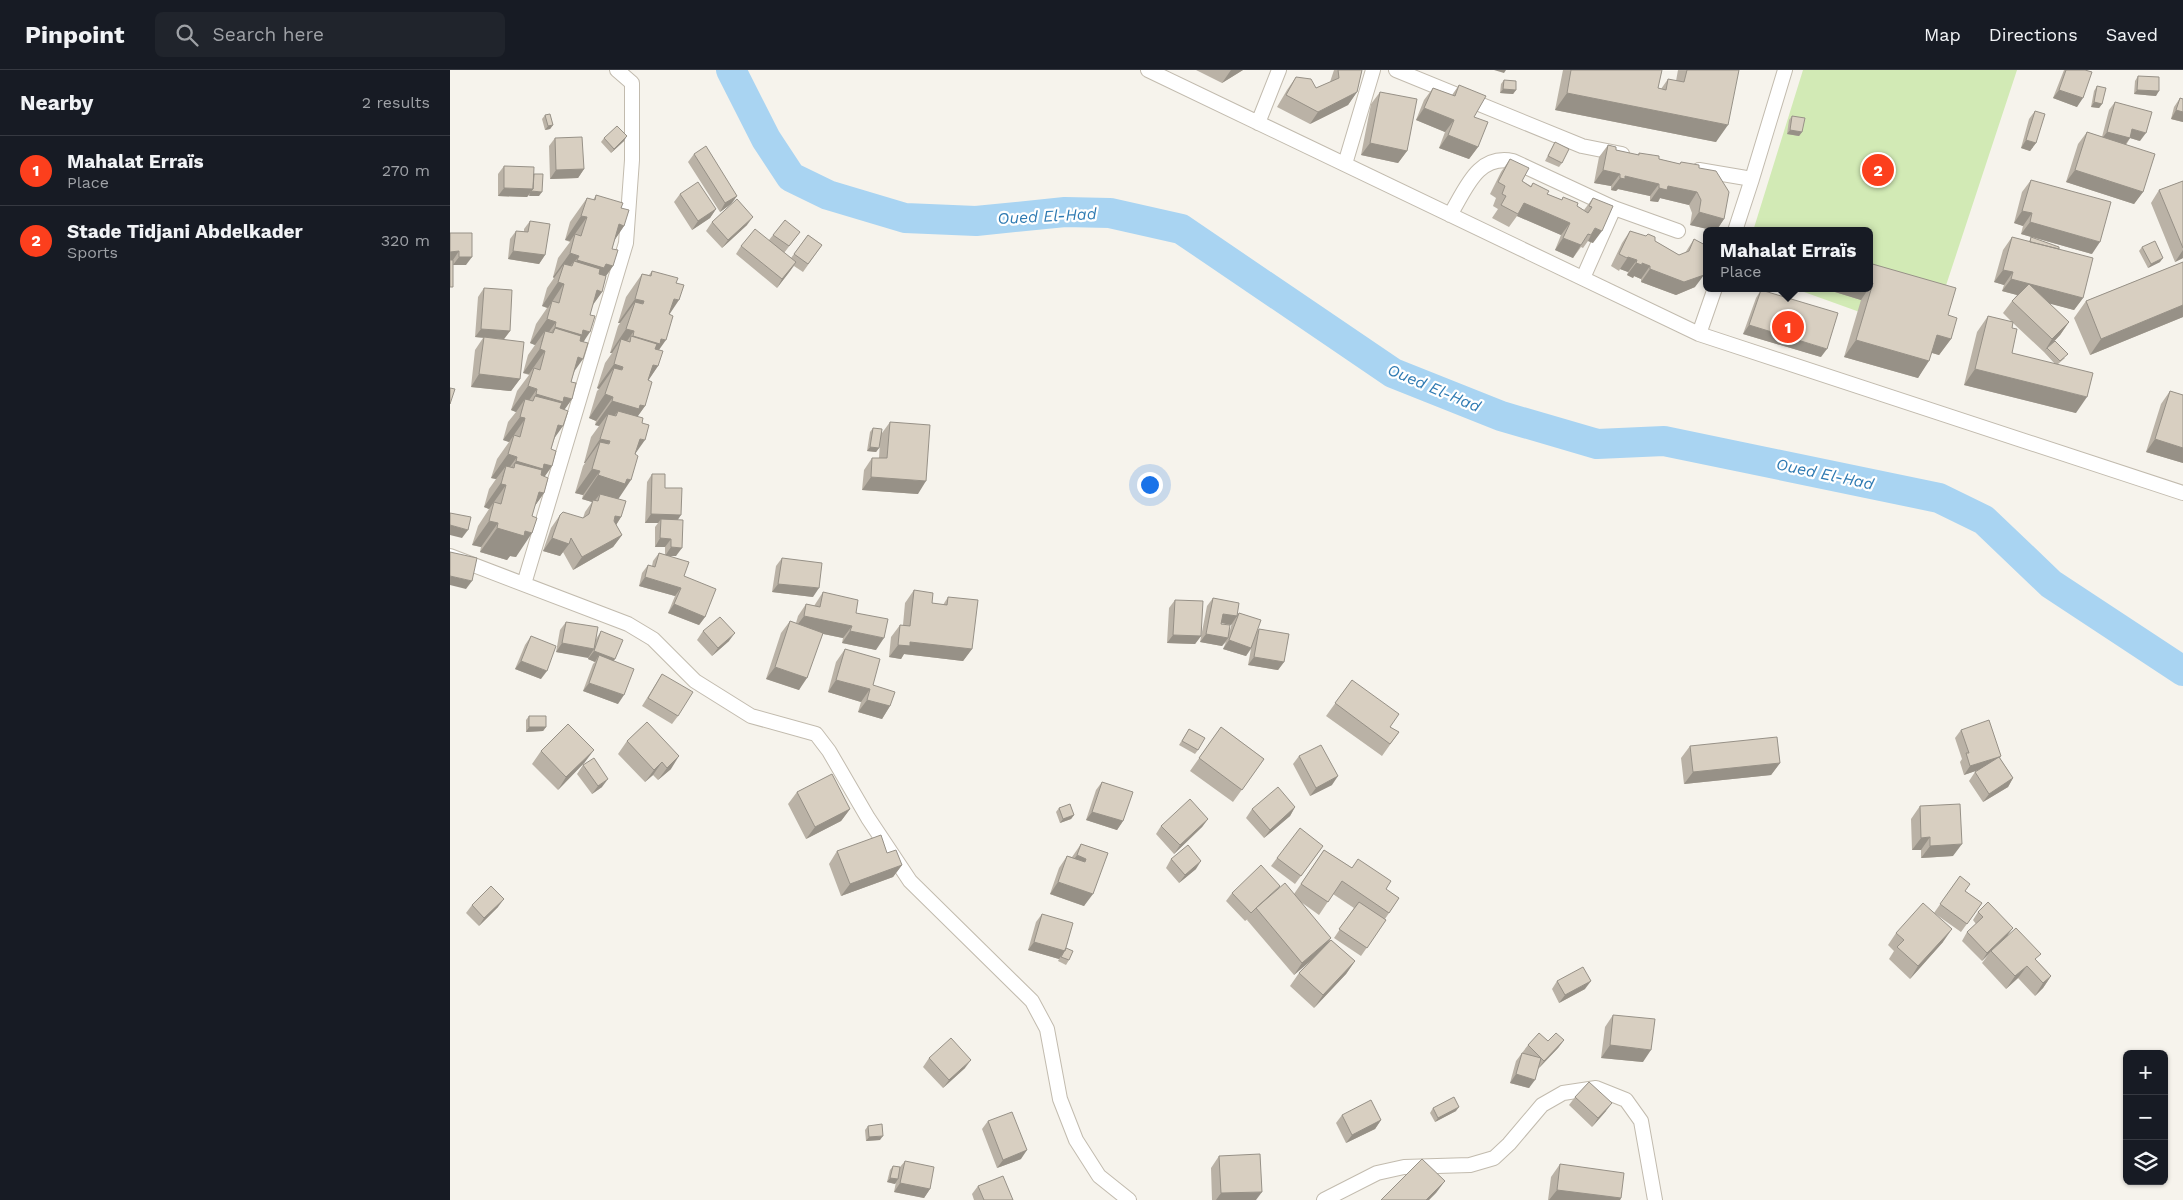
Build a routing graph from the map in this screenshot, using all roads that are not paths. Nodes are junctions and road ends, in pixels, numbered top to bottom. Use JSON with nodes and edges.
{"nodes":[{"id":1,"x":616,"y":70,"type":"edge"},
{"id":2,"x":1148,"y":70,"type":"edge"},
{"id":3,"x":1278,"y":70,"type":"edge"},
{"id":4,"x":1373,"y":70,"type":"edge"},
{"id":5,"x":1396,"y":70,"type":"edge"},
{"id":6,"x":1785,"y":70,"type":"edge"},
{"id":7,"x":1258,"y":123,"type":"junction"},
{"id":8,"x":1631,"y":156,"type":"edge"},
{"id":9,"x":1345,"y":164,"type":"junction"},
{"id":10,"x":1689,"y":168,"type":"edge"},
{"id":11,"x":1752,"y":179,"type":"junction"},
{"id":12,"x":1614,"y":208,"type":"junction"},
{"id":13,"x":1450,"y":215,"type":"junction"},
{"id":14,"x":1735,"y":227,"type":"edge"},
{"id":15,"x":1678,"y":231,"type":"dead end"},
{"id":16,"x":1583,"y":278,"type":"junction"},
{"id":17,"x":1714,"y":292,"type":"edge"},
{"id":18,"x":1699,"y":334,"type":"junction"},
{"id":19,"x":2183,"y":493,"type":"edge"},
{"id":20,"x":450,"y":556,"type":"edge"},
{"id":21,"x":524,"y":584,"type":"junction"},
{"id":22,"x":1129,"y":1200,"type":"edge"},
{"id":23,"x":1324,"y":1200,"type":"edge"},
{"id":24,"x":1655,"y":1200,"type":"edge"}],
"edges":[{"from":1,"to":21,"type":"street"},
{"from":2,"to":7,"type":"street"},
{"from":3,"to":7,"type":"street"},
{"from":4,"to":9,"type":"street"},
{"from":5,"to":8,"type":"street"},
{"from":6,"to":11,"type":"street"},
{"from":7,"to":9,"type":"street"},
{"from":9,"to":13,"type":"street"},
{"from":10,"to":11,"type":"street"},
{"from":11,"to":14,"type":"street"},
{"from":12,"to":13,"type":"street"},
{"from":12,"to":15,"type":"street"},
{"from":12,"to":16,"type":"street"},
{"from":13,"to":16,"type":"street"},
{"from":16,"to":18,"type":"street"},
{"from":17,"to":18,"type":"street"},
{"from":18,"to":19,"type":"street"},
{"from":20,"to":21,"type":"street"},
{"from":21,"to":22,"type":"street"},
{"from":23,"to":24,"type":"street"}]}
